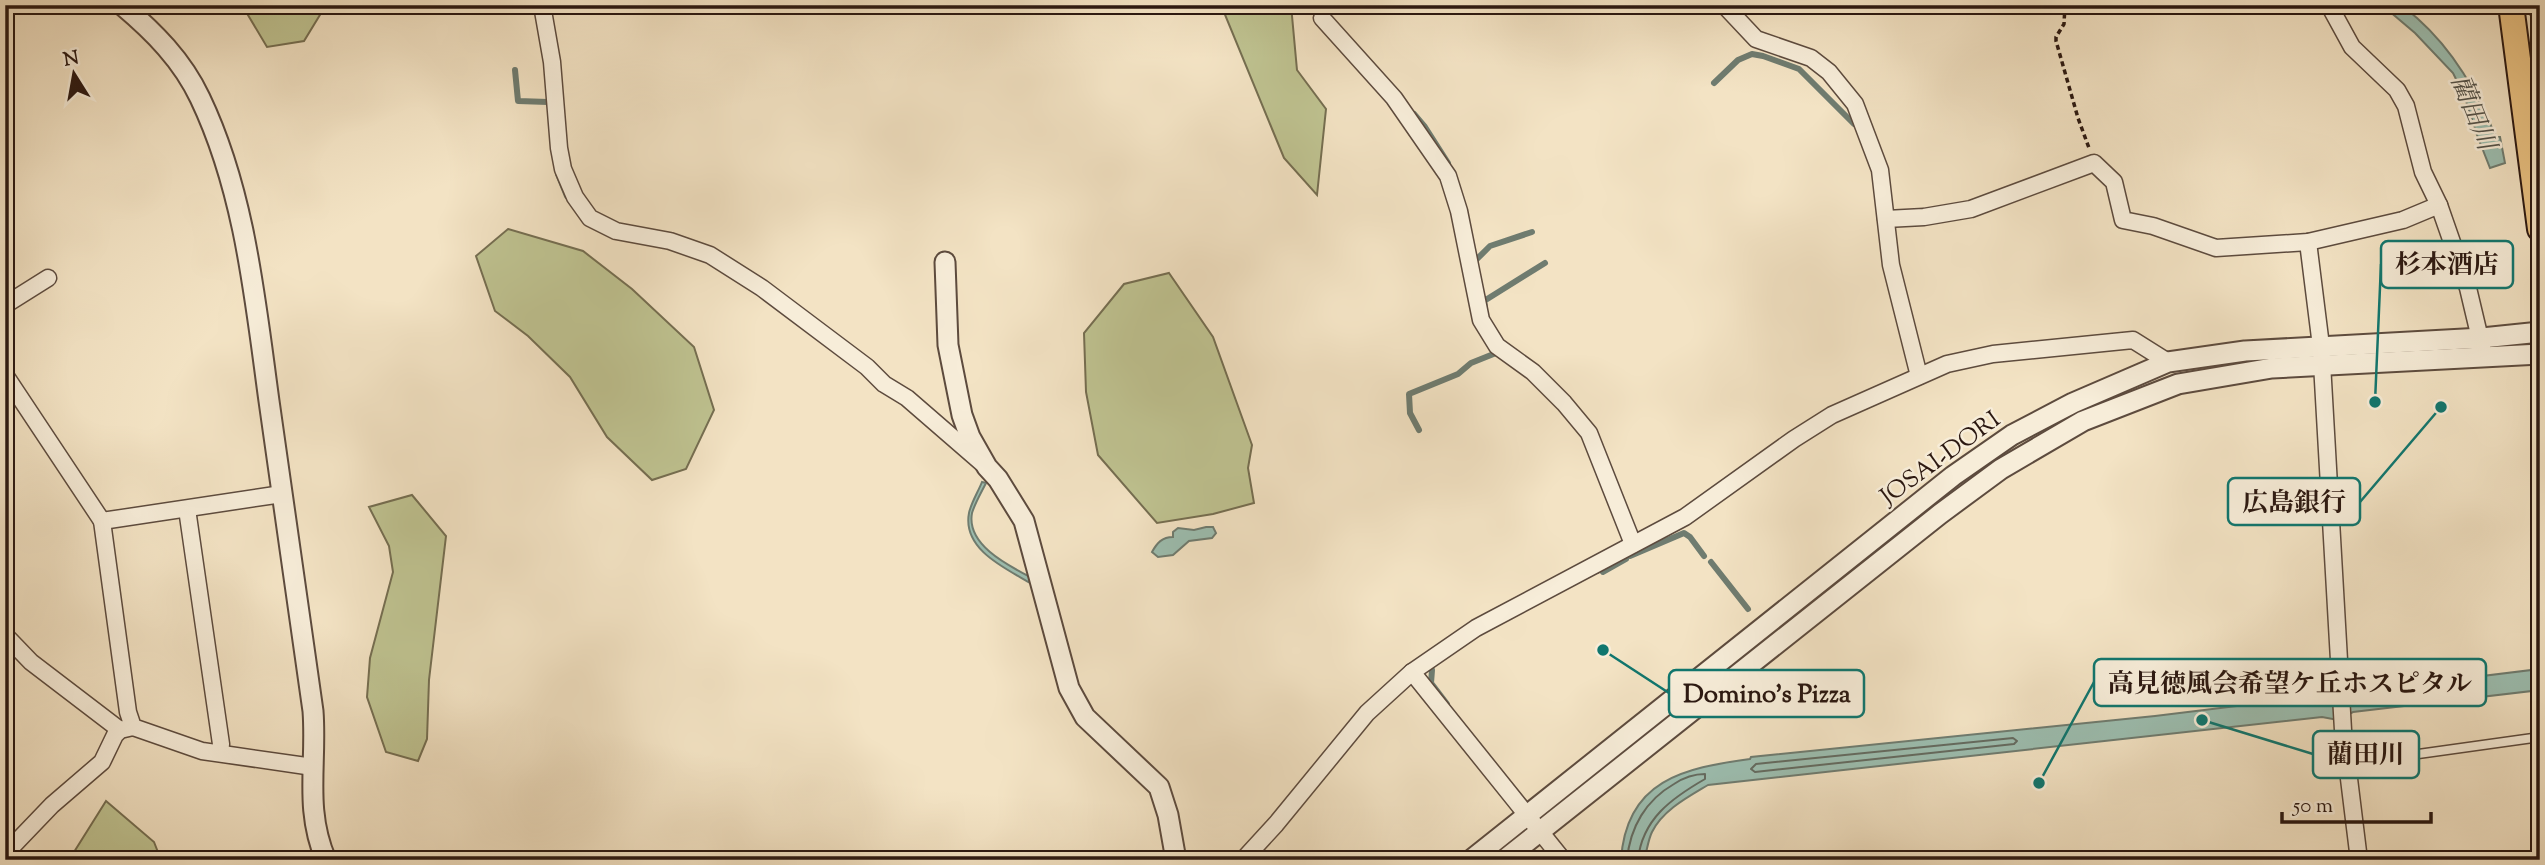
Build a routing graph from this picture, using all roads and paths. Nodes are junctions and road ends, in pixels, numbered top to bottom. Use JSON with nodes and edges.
{"nodes":[{"id":1,"x":122,"y":5,"type":"edge"},
{"id":2,"x":542,"y":5,"type":"edge"},
{"id":3,"x":1724,"y":5,"type":"edge"},
{"id":4,"x":2065,"y":5,"type":"edge"},
{"id":5,"x":2329,"y":5,"type":"edge"},
{"id":6,"x":2511,"y":5,"type":"edge"},
{"id":7,"x":1322,"y":18,"type":"dead end"},
{"id":8,"x":2094,"y":163,"type":"junction"},
{"id":9,"x":2438,"y":205,"type":"junction"},
{"id":10,"x":1886,"y":219,"type":"junction"},
{"id":11,"x":2540,"y":229,"type":"edge"},
{"id":12,"x":2308,"y":242,"type":"junction"},
{"id":13,"x":945,"y":262,"type":"dead end"},
{"id":14,"x":48,"y":278,"type":"dead end"},
{"id":15,"x":5,"y":305,"type":"edge"},
{"id":16,"x":2540,"y":332,"type":"edge"},
{"id":17,"x":2482,"y":347,"type":"junction"},
{"id":18,"x":2540,"y":354,"type":"edge"},
{"id":19,"x":2321,"y":356,"type":"junction"},
{"id":20,"x":2168,"y":362,"type":"junction"},
{"id":21,"x":5,"y":375,"type":"edge"},
{"id":22,"x":1919,"y":376,"type":"junction"},
{"id":23,"x":986,"y":467,"type":"junction"},
{"id":24,"x":282,"y":494,"type":"junction"},
{"id":25,"x":187,"y":509,"type":"junction"},
{"id":26,"x":102,"y":521,"type":"junction"},
{"id":27,"x":1633,"y":544,"type":"junction"},
{"id":28,"x":5,"y":635,"type":"edge"},
{"id":29,"x":1412,"y":672,"type":"junction"},
{"id":30,"x":126,"y":729,"type":"junction"},
{"id":31,"x":2540,"y":737,"type":"edge"},
{"id":32,"x":220,"y":753,"type":"junction"},
{"id":33,"x":2347,"y":764,"type":"junction"},
{"id":34,"x":313,"y":767,"type":"junction"},
{"id":35,"x":1528,"y":814,"type":"junction"},
{"id":36,"x":1541,"y":830,"type":"junction"},
{"id":37,"x":5,"y":854,"type":"edge"},
{"id":38,"x":326,"y":860,"type":"edge"},
{"id":39,"x":1176,"y":860,"type":"edge"},
{"id":40,"x":1242,"y":860,"type":"edge"},
{"id":41,"x":1471,"y":860,"type":"edge"},
{"id":42,"x":1504,"y":860,"type":"edge"},
{"id":43,"x":1563,"y":860,"type":"edge"},
{"id":44,"x":2359,"y":860,"type":"edge"}],
"edges":[{"from":1,"to":24,"type":"street"},
{"from":2,"to":23,"type":"street"},
{"from":3,"to":10,"type":"street"},
{"from":4,"to":8,"type":"path"},
{"from":5,"to":9,"type":"street"},
{"from":6,"to":11,"type":"main road"},
{"from":7,"to":27,"type":"street"},
{"from":8,"to":10,"type":"street"},
{"from":8,"to":12,"type":"street"},
{"from":9,"to":12,"type":"street"},
{"from":9,"to":17,"type":"street"},
{"from":10,"to":22,"type":"street"},
{"from":12,"to":19,"type":"street"},
{"from":13,"to":23,"type":"street"},
{"from":14,"to":15,"type":"street"},
{"from":16,"to":17,"type":"street","name":"JOSAI-DORI"},
{"from":17,"to":18,"type":"street","name":"JOSAI-DORI"},
{"from":17,"to":19,"type":"street","name":"JOSAI-DORI"},
{"from":19,"to":20,"type":"street","name":"JOSAI-DORI"},
{"from":19,"to":33,"type":"street"},
{"from":19,"to":36,"type":"street","name":"JOSAI-DORI"},
{"from":20,"to":22,"type":"street"},
{"from":20,"to":35,"type":"street","name":"JOSAI-DORI"},
{"from":21,"to":26,"type":"street"},
{"from":22,"to":27,"type":"street"},
{"from":23,"to":39,"type":"street"},
{"from":24,"to":25,"type":"street"},
{"from":24,"to":34,"type":"street"},
{"from":25,"to":26,"type":"street"},
{"from":25,"to":32,"type":"street"},
{"from":26,"to":30,"type":"street"},
{"from":27,"to":29,"type":"street"},
{"from":28,"to":30,"type":"street"},
{"from":29,"to":35,"type":"street"},
{"from":29,"to":40,"type":"street"},
{"from":30,"to":32,"type":"street"},
{"from":30,"to":37,"type":"street"},
{"from":31,"to":33,"type":"lane"},
{"from":32,"to":34,"type":"street"},
{"from":33,"to":44,"type":"street"},
{"from":34,"to":38,"type":"street"},
{"from":35,"to":36,"type":"street"},
{"from":35,"to":41,"type":"street","name":"JOSAI-DORI"},
{"from":36,"to":42,"type":"street","name":"JOSAI-DORI"},
{"from":36,"to":43,"type":"street"}]}
